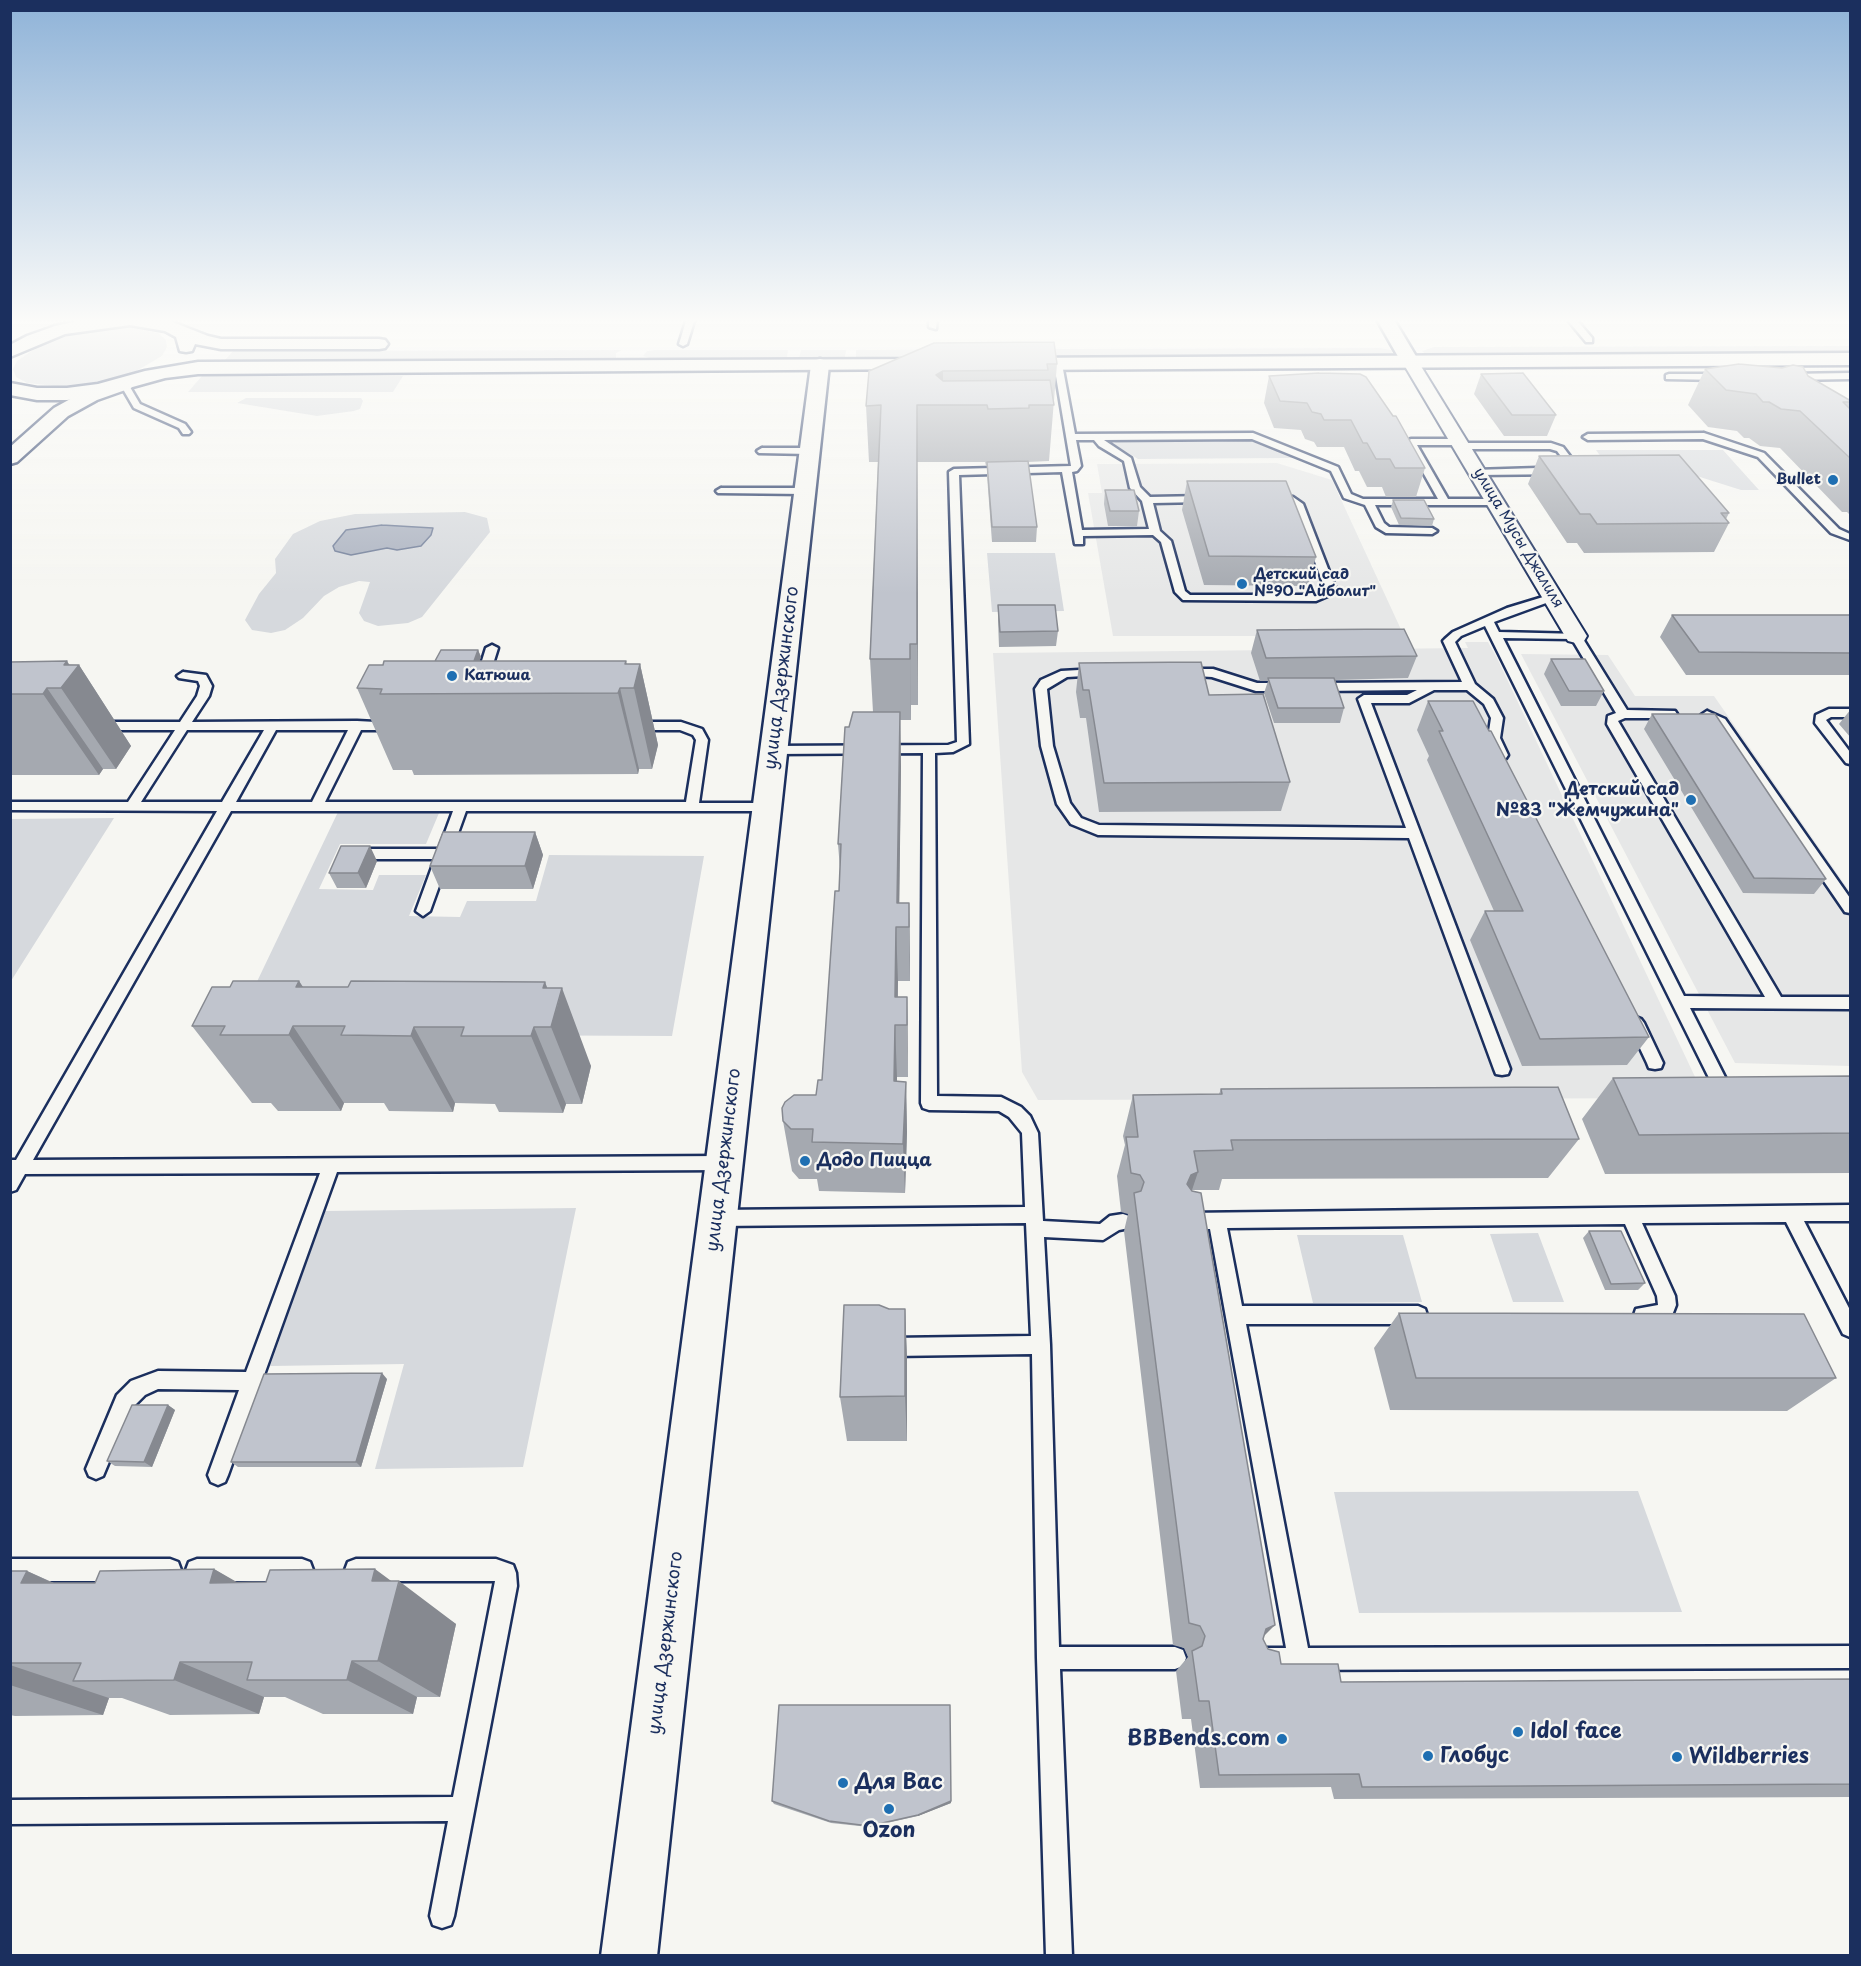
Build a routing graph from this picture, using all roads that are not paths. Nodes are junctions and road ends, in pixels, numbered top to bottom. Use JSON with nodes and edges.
{"nodes":[{"id":1,"x":65,"y":410,"type":"edge"},
{"id":2,"x":145,"y":410,"type":"edge"},
{"id":3,"x":815,"y":410,"type":"edge"},
{"id":4,"x":1066,"y":410,"type":"edge"},
{"id":5,"x":1440,"y":410,"type":"edge"},
{"id":6,"x":1058,"y":431,"type":"dead end"},
{"id":7,"x":186,"y":432,"type":"dead end"},
{"id":8,"x":1070,"y":434,"type":"junction"},
{"id":9,"x":1097,"y":437,"type":"junction"},
{"id":10,"x":1588,"y":437,"type":"dead end"},
{"id":11,"x":1461,"y":444,"type":"junction"},
{"id":12,"x":762,"y":451,"type":"dead end"},
{"id":13,"x":810,"y":451,"type":"junction"},
{"id":14,"x":10,"y":458,"type":"edge"},
{"id":15,"x":1067,"y":471,"type":"junction"},
{"id":16,"x":1478,"y":472,"type":"junction"},
{"id":17,"x":721,"y":491,"type":"dead end"},
{"id":18,"x":805,"y":491,"type":"junction"},
{"id":19,"x":1262,"y":498,"type":"edge"},
{"id":20,"x":1216,"y":499,"type":"edge"},
{"id":21,"x":1147,"y":500,"type":"junction"},
{"id":22,"x":1369,"y":502,"type":"junction"},
{"id":23,"x":1445,"y":502,"type":"junction"},
{"id":24,"x":1495,"y":502,"type":"junction"},
{"id":25,"x":1432,"y":531,"type":"dead end"},
{"id":26,"x":1155,"y":532,"type":"junction"},
{"id":27,"x":1851,"y":537,"type":"edge"},
{"id":28,"x":1553,"y":597,"type":"junction"},
{"id":29,"x":1488,"y":620,"type":"junction"},
{"id":30,"x":1495,"y":635,"type":"junction"},
{"id":31,"x":1576,"y":636,"type":"junction"},
{"id":32,"x":492,"y":648,"type":"dead end"},
{"id":33,"x":1110,"y":673,"type":"edge"},
{"id":34,"x":1167,"y":673,"type":"edge"},
{"id":35,"x":183,"y":676,"type":"dead end"},
{"id":36,"x":1432,"y":686,"type":"junction"},
{"id":37,"x":1470,"y":686,"type":"junction"},
{"id":38,"x":477,"y":693,"type":"edge"},
{"id":39,"x":1851,"y":713,"type":"edge"},
{"id":40,"x":1623,"y":714,"type":"junction"},
{"id":41,"x":273,"y":725,"type":"junction"},
{"id":42,"x":79,"y":726,"type":"dead end"},
{"id":43,"x":183,"y":726,"type":"junction"},
{"id":44,"x":357,"y":726,"type":"junction"},
{"id":45,"x":405,"y":726,"type":"edge"},
{"id":46,"x":621,"y":726,"type":"edge"},
{"id":47,"x":929,"y":748,"type":"junction"},
{"id":48,"x":774,"y":750,"type":"junction"},
{"id":49,"x":1851,"y":760,"type":"edge"},
{"id":50,"x":1510,"y":769,"type":"edge"},
{"id":51,"x":228,"y":805,"type":"junction"},
{"id":52,"x":318,"y":805,"type":"junction"},
{"id":53,"x":10,"y":806,"type":"edge"},
{"id":54,"x":132,"y":806,"type":"junction"},
{"id":55,"x":461,"y":806,"type":"junction"},
{"id":56,"x":692,"y":807,"type":"junction"},
{"id":57,"x":767,"y":807,"type":"junction"},
{"id":58,"x":1414,"y":833,"type":"junction"},
{"id":59,"x":343,"y":854,"type":"edge"},
{"id":60,"x":444,"y":854,"type":"junction"},
{"id":61,"x":1851,"y":908,"type":"edge"},
{"id":62,"x":423,"y":911,"type":"dead end"},
{"id":63,"x":1680,"y":1002,"type":"junction"},
{"id":64,"x":1777,"y":1003,"type":"junction"},
{"id":65,"x":1851,"y":1003,"type":"edge"},
{"id":66,"x":1629,"y":1010,"type":"edge"},
{"id":67,"x":1655,"y":1062,"type":"dead end"},
{"id":68,"x":1502,"y":1069,"type":"dead end"},
{"id":69,"x":1728,"y":1099,"type":"edge"},
{"id":70,"x":724,"y":1163,"type":"junction"},
{"id":71,"x":331,"y":1165,"type":"junction"},
{"id":72,"x":16,"y":1167,"type":"edge"},
{"id":73,"x":10,"y":1185,"type":"edge"},
{"id":74,"x":1851,"y":1213,"type":"edge"},
{"id":75,"x":1791,"y":1214,"type":"junction"},
{"id":76,"x":1630,"y":1216,"type":"junction"},
{"id":77,"x":717,"y":1218,"type":"junction"},
{"id":78,"x":1186,"y":1221,"type":"edge"},
{"id":79,"x":1217,"y":1221,"type":"junction"},
{"id":80,"x":1035,"y":1222,"type":"junction"},
{"id":81,"x":1123,"y":1222,"type":"dead end"},
{"id":82,"x":1235,"y":1315,"type":"junction"},
{"id":83,"x":1431,"y":1315,"type":"edge"},
{"id":84,"x":1624,"y":1315,"type":"edge"},
{"id":85,"x":1851,"y":1328,"type":"edge"},
{"id":86,"x":1041,"y":1345,"type":"junction"},
{"id":87,"x":892,"y":1347,"type":"edge"},
{"id":88,"x":252,"y":1381,"type":"junction"},
{"id":89,"x":96,"y":1469,"type":"dead end"},
{"id":90,"x":218,"y":1475,"type":"dead end"},
{"id":91,"x":10,"y":1570,"type":"edge"},
{"id":92,"x":1299,"y":1657,"type":"junction"},
{"id":93,"x":1851,"y":1657,"type":"edge"},
{"id":94,"x":1048,"y":1658,"type":"junction"},
{"id":95,"x":1175,"y":1658,"type":"dead end"},
{"id":96,"x":1256,"y":1659,"type":"edge"},
{"id":97,"x":463,"y":1809,"type":"junction"},
{"id":98,"x":10,"y":1812,"type":"edge"},
{"id":99,"x":442,"y":1916,"type":"dead end"},
{"id":100,"x":629,"y":1956,"type":"edge"},
{"id":101,"x":1059,"y":1956,"type":"edge"}],
"edges":[{"from":1,"to":14,"type":"main road"},
{"from":2,"to":7,"type":"lane"},
{"from":3,"to":13,"type":"main road","name":"улица Дзержинского"},
{"from":4,"to":8,"type":"lane"},
{"from":5,"to":11,"type":"street","name":"улица Мусы Джалиля"},
{"from":6,"to":8,"type":"lane"},
{"from":8,"to":9,"type":"lane"},
{"from":8,"to":15,"type":"lane"},
{"from":9,"to":21,"type":"lane"},
{"from":9,"to":22,"type":"lane"},
{"from":10,"to":27,"type":"lane"},
{"from":11,"to":16,"type":"street","name":"улица Мусы Джалиля"},
{"from":11,"to":16,"type":"lane"},
{"from":11,"to":23,"type":"lane"},
{"from":12,"to":13,"type":"lane"},
{"from":13,"to":18,"type":"main road","name":"улица Дзержинского"},
{"from":15,"to":26,"type":"lane"},
{"from":15,"to":47,"type":"lane"},
{"from":16,"to":24,"type":"street","name":"улица Мусы Джалиля"},
{"from":17,"to":18,"type":"lane"},
{"from":18,"to":48,"type":"main road","name":"улица Дзержинского"},
{"from":19,"to":26,"type":"lane"},
{"from":20,"to":21,"type":"lane"},
{"from":21,"to":26,"type":"lane"},
{"from":22,"to":23,"type":"lane"},
{"from":22,"to":25,"type":"lane"},
{"from":23,"to":24,"type":"lane"},
{"from":24,"to":28,"type":"street","name":"улица Мусы Джалиля"},
{"from":28,"to":29,"type":"lane"},
{"from":28,"to":31,"type":"street","name":"улица Мусы Джалиля"},
{"from":29,"to":30,"type":"lane"},
{"from":29,"to":37,"type":"lane"},
{"from":30,"to":31,"type":"lane"},
{"from":30,"to":63,"type":"lane"},
{"from":31,"to":40,"type":"lane"},
{"from":32,"to":38,"type":"lane"},
{"from":33,"to":58,"type":"lane"},
{"from":34,"to":36,"type":"lane"},
{"from":35,"to":43,"type":"lane"},
{"from":36,"to":37,"type":"lane"},
{"from":36,"to":58,"type":"lane"},
{"from":37,"to":50,"type":"lane"},
{"from":39,"to":49,"type":"lane"},
{"from":40,"to":61,"type":"lane"},
{"from":40,"to":64,"type":"lane"},
{"from":41,"to":43,"type":"lane"},
{"from":41,"to":44,"type":"lane"},
{"from":41,"to":51,"type":"lane"},
{"from":42,"to":43,"type":"lane"},
{"from":43,"to":54,"type":"lane"},
{"from":44,"to":45,"type":"lane"},
{"from":44,"to":52,"type":"lane"},
{"from":46,"to":56,"type":"lane"},
{"from":47,"to":48,"type":"lane"},
{"from":47,"to":80,"type":"lane"},
{"from":48,"to":57,"type":"main road","name":"улица Дзержинского"},
{"from":51,"to":52,"type":"lane"},
{"from":51,"to":54,"type":"lane"},
{"from":51,"to":72,"type":"lane"},
{"from":52,"to":55,"type":"lane"},
{"from":53,"to":54,"type":"lane"},
{"from":55,"to":56,"type":"lane"},
{"from":55,"to":60,"type":"lane"},
{"from":56,"to":57,"type":"lane"},
{"from":57,"to":70,"type":"main road","name":"улица Дзержинского"},
{"from":58,"to":68,"type":"lane"},
{"from":59,"to":60,"type":"lane"},
{"from":60,"to":62,"type":"lane"},
{"from":63,"to":64,"type":"lane"},
{"from":63,"to":69,"type":"lane"},
{"from":64,"to":65,"type":"lane"},
{"from":66,"to":67,"type":"lane"},
{"from":70,"to":71,"type":"lane"},
{"from":70,"to":77,"type":"main road","name":"улица Дзержинского"},
{"from":71,"to":72,"type":"lane"},
{"from":71,"to":88,"type":"lane"},
{"from":72,"to":73,"type":"lane"},
{"from":74,"to":75,"type":"lane"},
{"from":75,"to":76,"type":"lane"},
{"from":75,"to":85,"type":"lane"},
{"from":76,"to":79,"type":"lane"},
{"from":76,"to":84,"type":"lane"},
{"from":77,"to":80,"type":"lane"},
{"from":77,"to":100,"type":"main road","name":"улица Дзержинского"},
{"from":78,"to":79,"type":"lane"},
{"from":79,"to":82,"type":"lane"},
{"from":80,"to":81,"type":"lane"},
{"from":80,"to":86,"type":"lane"},
{"from":82,"to":83,"type":"lane"},
{"from":82,"to":92,"type":"lane"},
{"from":86,"to":87,"type":"lane"},
{"from":86,"to":94,"type":"lane"},
{"from":88,"to":89,"type":"lane"},
{"from":88,"to":90,"type":"lane"},
{"from":91,"to":97,"type":"lane"},
{"from":92,"to":93,"type":"lane"},
{"from":92,"to":96,"type":"lane"},
{"from":94,"to":95,"type":"lane"},
{"from":94,"to":101,"type":"lane"},
{"from":97,"to":98,"type":"lane"},
{"from":97,"to":99,"type":"lane"}]}
